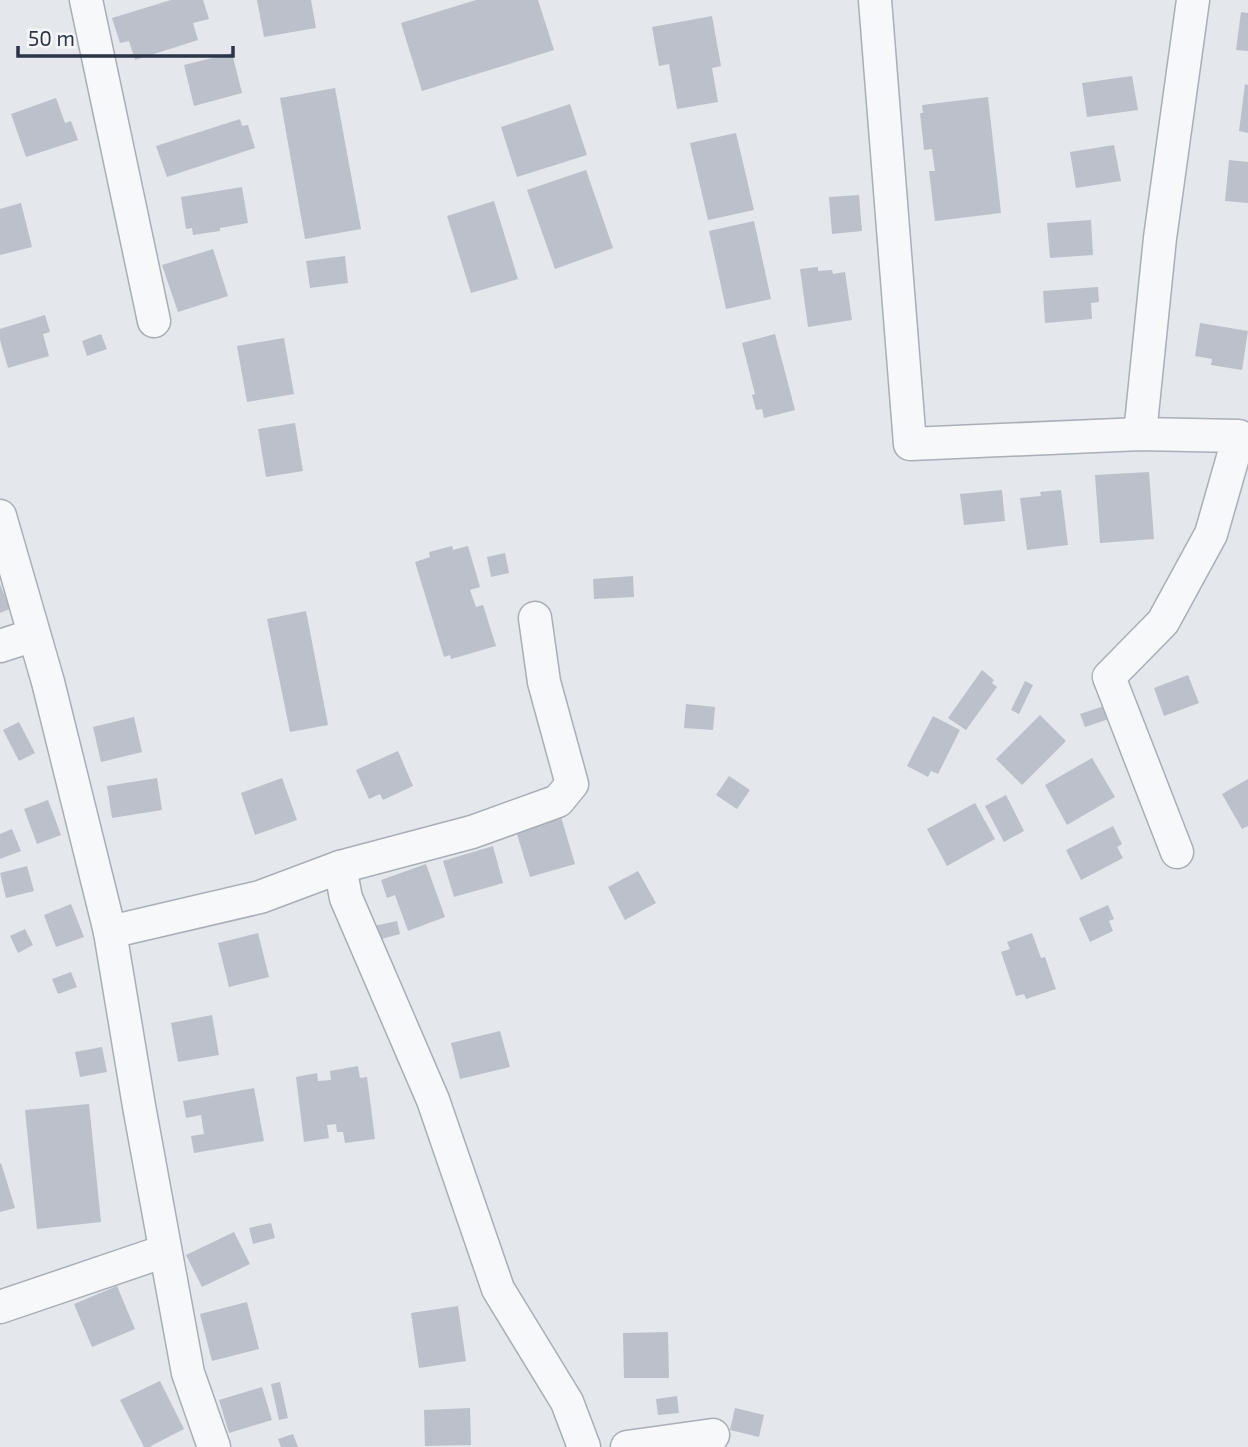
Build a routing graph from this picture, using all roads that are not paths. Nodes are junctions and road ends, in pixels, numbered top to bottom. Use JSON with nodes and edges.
{"nodes":[{"id":1,"x":86,"y":0,"type":"edge"},
{"id":2,"x":875,"y":0,"type":"edge"},
{"id":3,"x":1193,"y":0,"type":"edge"},
{"id":4,"x":154,"y":321,"type":"dead end"},
{"id":5,"x":1140,"y":434,"type":"junction"},
{"id":6,"x":0,"y":516,"type":"edge"},
{"id":7,"x":535,"y":618,"type":"dead end"},
{"id":8,"x":34,"y":635,"type":"junction"},
{"id":9,"x":0,"y":646,"type":"edge"},
{"id":10,"x":1177,"y":852,"type":"dead end"},
{"id":11,"x":340,"y":867,"type":"junction"},
{"id":12,"x":110,"y":932,"type":"junction"},
{"id":13,"x":165,"y":1251,"type":"junction"},
{"id":14,"x":0,"y":1307,"type":"edge"},
{"id":15,"x":713,"y":1435,"type":"dead end"},
{"id":16,"x":214,"y":1447,"type":"edge"},
{"id":17,"x":584,"y":1447,"type":"edge"},
{"id":18,"x":627,"y":1447,"type":"edge"}],
"edges":[{"from":1,"to":4,"type":"street"},
{"from":2,"to":5,"type":"street"},
{"from":3,"to":5,"type":"street"},
{"from":5,"to":10,"type":"street"},
{"from":6,"to":8,"type":"street"},
{"from":7,"to":11,"type":"street"},
{"from":8,"to":9,"type":"street"},
{"from":8,"to":12,"type":"street"},
{"from":11,"to":12,"type":"street"},
{"from":11,"to":17,"type":"street"},
{"from":12,"to":13,"type":"street"},
{"from":13,"to":14,"type":"street"},
{"from":13,"to":16,"type":"street"},
{"from":15,"to":18,"type":"street"}]}
